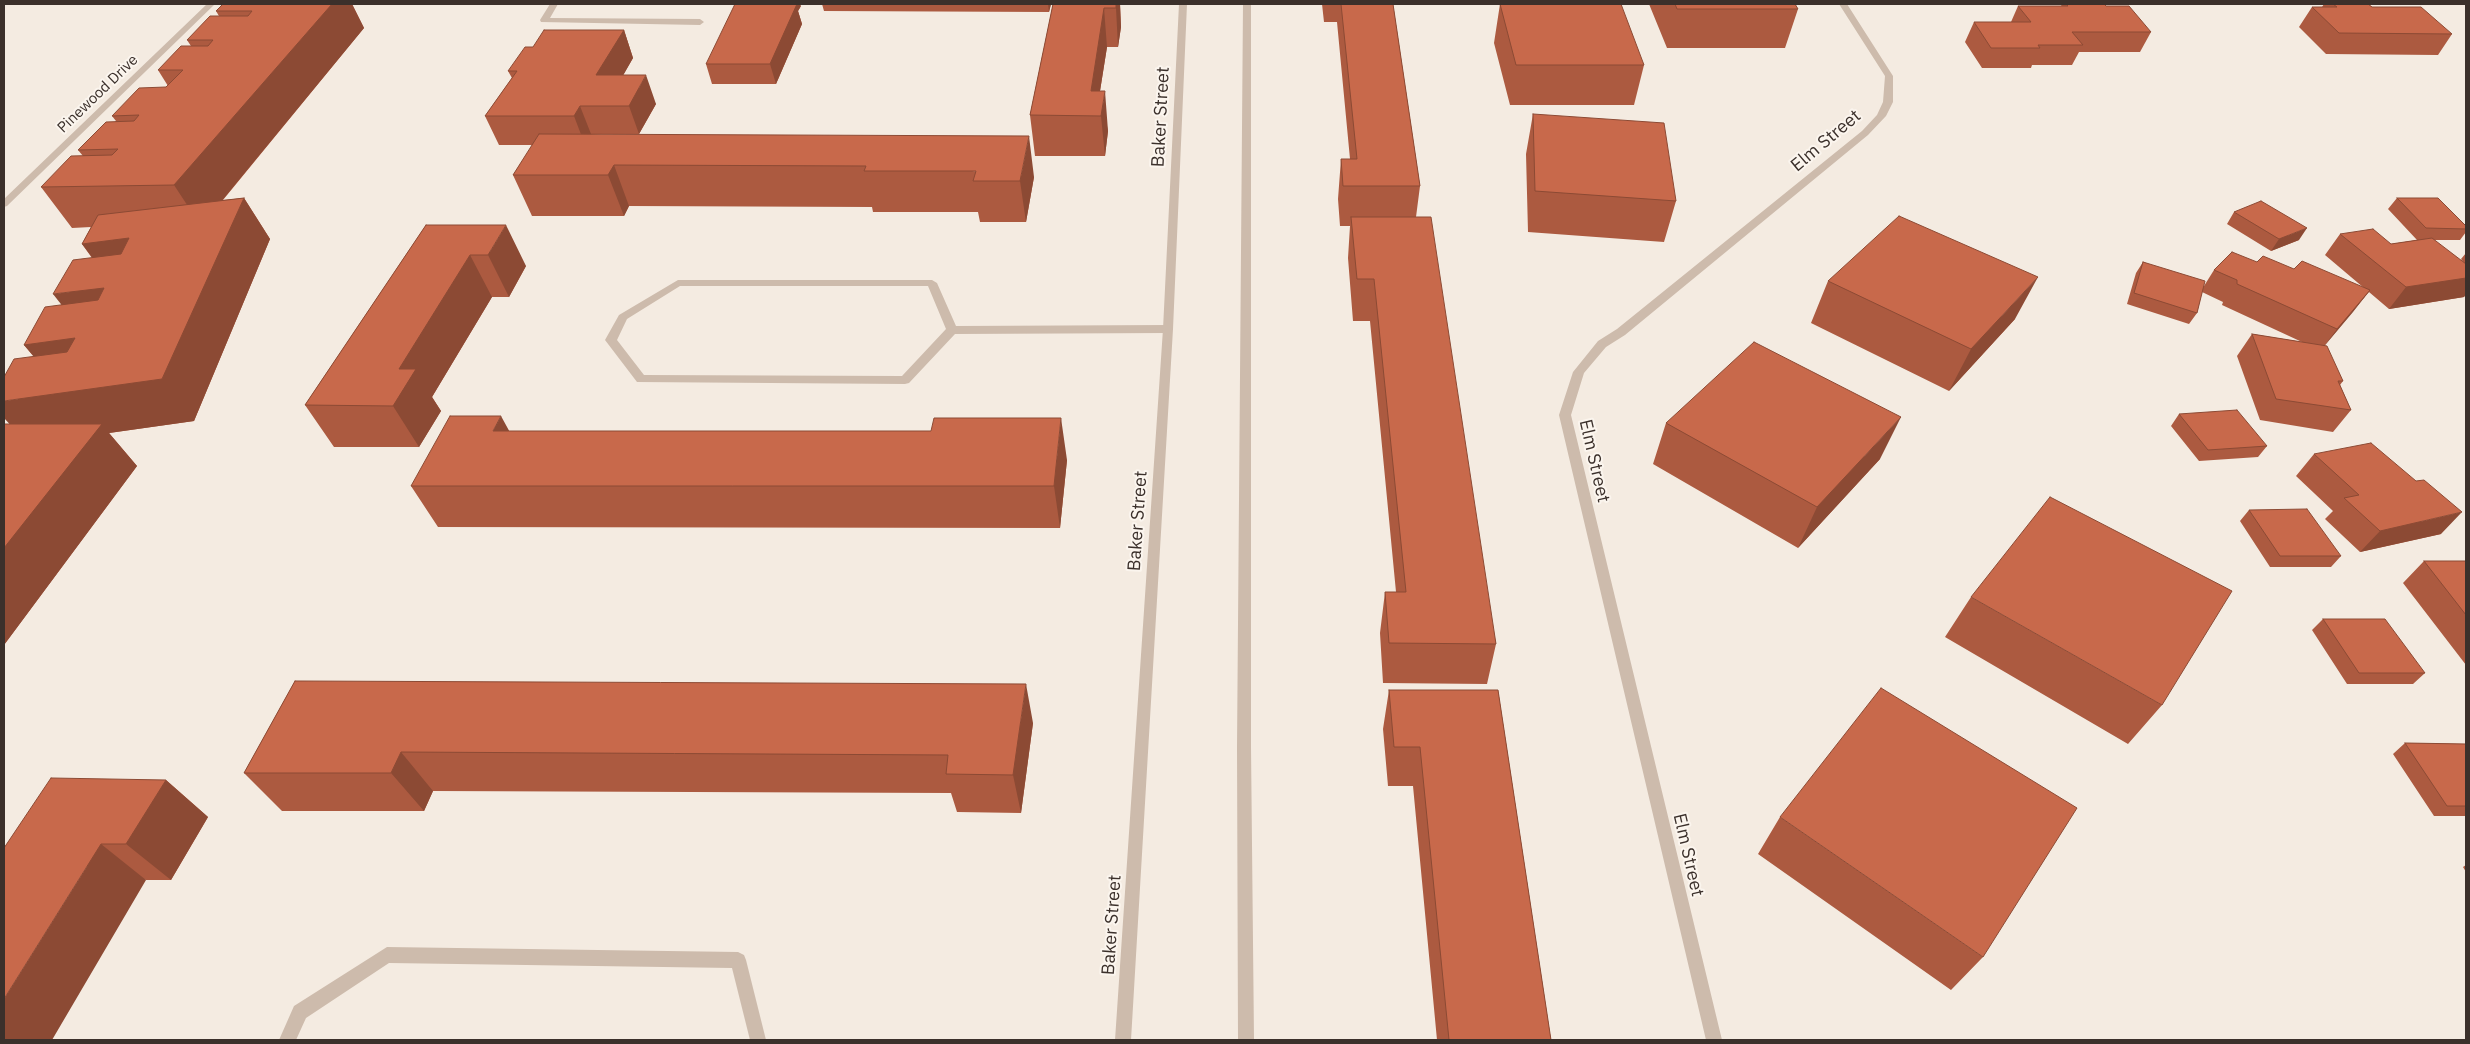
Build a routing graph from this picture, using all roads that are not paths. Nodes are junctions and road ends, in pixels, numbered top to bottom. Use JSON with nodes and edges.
{"nodes":[{"id":1,"x":210,"y":4,"type":"edge"},
{"id":2,"x":554,"y":4,"type":"edge"},
{"id":3,"x":1184,"y":4,"type":"edge"},
{"id":4,"x":1247,"y":4,"type":"edge"},
{"id":5,"x":1843,"y":4,"type":"edge"},
{"id":6,"x":700,"y":22,"type":"dead end"},
{"id":7,"x":4,"y":204,"type":"edge"},
{"id":8,"x":1168,"y":329,"type":"junction"},
{"id":9,"x":952,"y":330,"type":"junction"},
{"id":10,"x":287,"y":1040,"type":"edge"},
{"id":11,"x":758,"y":1040,"type":"edge"},
{"id":12,"x":1122,"y":1040,"type":"edge"},
{"id":13,"x":1246,"y":1040,"type":"edge"},
{"id":14,"x":1714,"y":1040,"type":"edge"}],
"edges":[{"from":1,"to":7,"type":"street","name":"Pinewood Drive"},
{"from":2,"to":6,"type":"street"},
{"from":3,"to":8,"type":"street","name":"Baker Street"},
{"from":4,"to":13,"type":"street"},
{"from":5,"to":14,"type":"street","name":"Elm Street"},
{"from":8,"to":9,"type":"street"},
{"from":8,"to":12,"type":"street","name":"Baker Street"},
{"from":9,"to":9,"type":"street"},
{"from":10,"to":11,"type":"street"}]}
